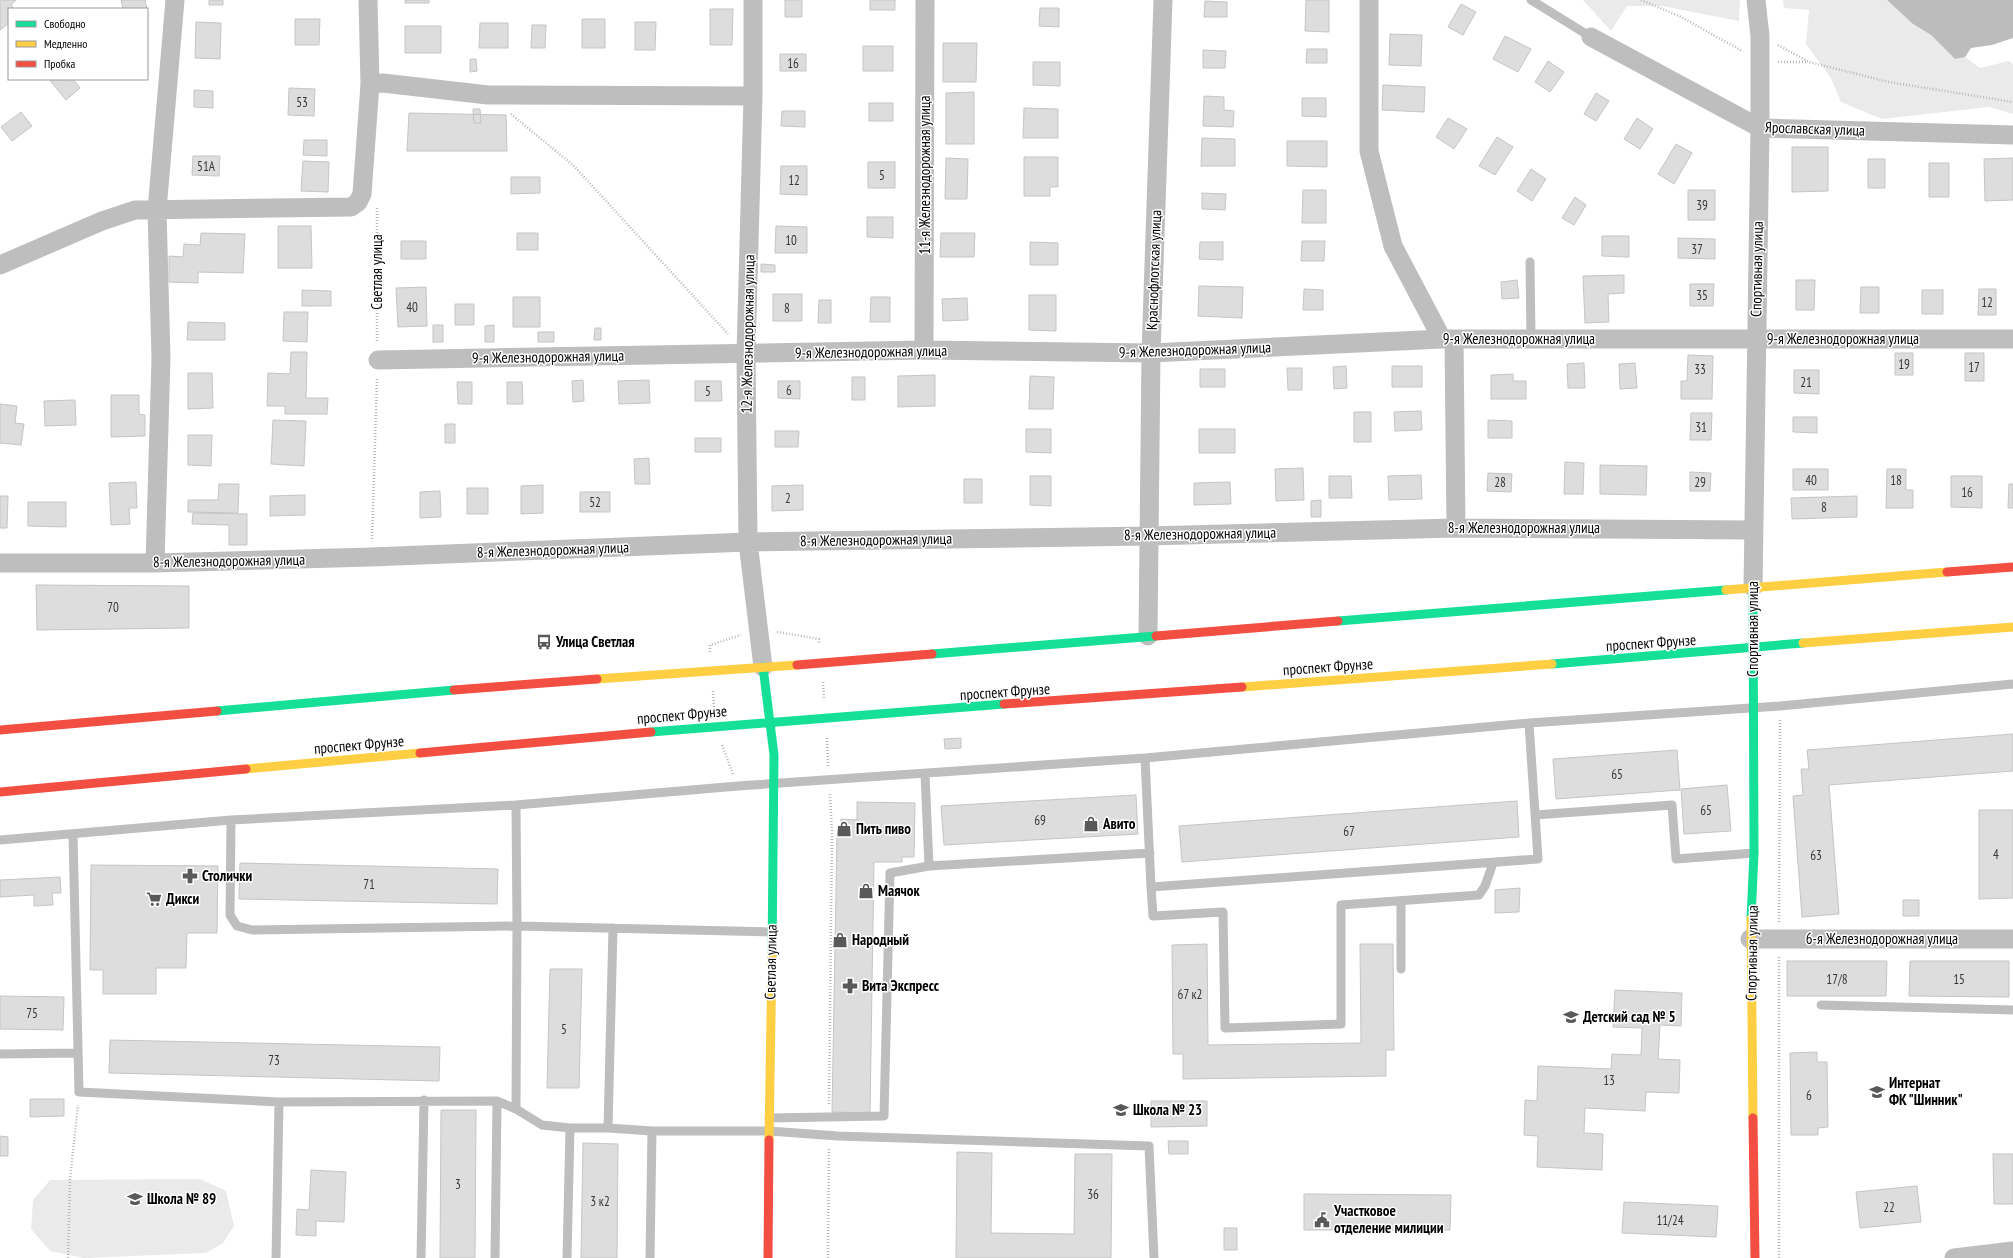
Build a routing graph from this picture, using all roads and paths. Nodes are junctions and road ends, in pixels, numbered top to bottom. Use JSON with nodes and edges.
{"nodes":[{"id":1,"x":175,"y":0,"type":"edge"},
{"id":2,"x":368,"y":0,"type":"edge"},
{"id":3,"x":753,"y":0,"type":"edge"},
{"id":4,"x":925,"y":0,"type":"edge"},
{"id":5,"x":1163,"y":0,"type":"edge"},
{"id":6,"x":1369,"y":0,"type":"edge"},
{"id":7,"x":1531,"y":0,"type":"edge"},
{"id":8,"x":1640,"y":0,"type":"edge"},
{"id":9,"x":1756,"y":0,"type":"edge"},
{"id":10,"x":1760,"y":36,"type":"junction"},
{"id":11,"x":1591,"y":37,"type":"joint"},
{"id":12,"x":1760,"y":62,"type":"junction"},
{"id":13,"x":1809,"y":62,"type":"junction"},
{"id":14,"x":377,"y":83,"type":"junction"},
{"id":15,"x":488,"y":95,"type":"junction"},
{"id":16,"x":753,"y":96,"type":"junction"},
{"id":17,"x":2013,"y":102,"type":"edge"},
{"id":18,"x":1760,"y":128,"type":"junction"},
{"id":19,"x":2013,"y":135,"type":"edge"},
{"id":20,"x":377,"y":206,"type":"dead end"},
{"id":21,"x":157,"y":210,"type":"junction"},
{"id":22,"x":1530,"y":262,"type":"dead end"},
{"id":23,"x":3,"y":264,"type":"edge"},
{"id":24,"x":1756,"y":338,"type":"junction"},
{"id":25,"x":1448,"y":339,"type":"junction"},
{"id":26,"x":1531,"y":339,"type":"junction"},
{"id":27,"x":2013,"y":339,"type":"edge"},
{"id":28,"x":924,"y":350,"type":"junction"},
{"id":29,"x":1151,"y":353,"type":"junction"},
{"id":30,"x":746,"y":354,"type":"junction"},
{"id":31,"x":378,"y":360,"type":"junction"},
{"id":32,"x":1456,"y":528,"type":"junction"},
{"id":33,"x":1753,"y":530,"type":"junction"},
{"id":34,"x":1148,"y":536,"type":"junction"},
{"id":35,"x":748,"y":542,"type":"junction"},
{"id":36,"x":371,"y":557,"type":"junction"},
{"id":37,"x":0,"y":563,"type":"edge"},
{"id":38,"x":155,"y":563,"type":"junction"},
{"id":39,"x":2013,"y":567,"type":"edge"},
{"id":40,"x":1753,"y":587,"type":"junction"},
{"id":41,"x":2013,"y":627,"type":"edge"},
{"id":42,"x":1148,"y":636,"type":"junction"},
{"id":43,"x":819,"y":639,"type":"dead end"},
{"id":44,"x":1752,"y":648,"type":"junction"},
{"id":45,"x":821,"y":663,"type":"junction"},
{"id":46,"x":763,"y":667,"type":"junction"},
{"id":47,"x":2013,"y":684,"type":"edge"},
{"id":48,"x":1780,"y":706,"type":"junction"},
{"id":49,"x":1754,"y":708,"type":"junction"},
{"id":50,"x":826,"y":719,"type":"junction"},
{"id":51,"x":770,"y":723,"type":"junction"},
{"id":52,"x":1529,"y":723,"type":"junction"},
{"id":53,"x":0,"y":730,"type":"edge"},
{"id":54,"x":1145,"y":758,"type":"junction"},
{"id":55,"x":925,"y":774,"type":"junction"},
{"id":56,"x":829,"y":781,"type":"junction"},
{"id":57,"x":773,"y":784,"type":"junction"},
{"id":58,"x":0,"y":792,"type":"edge"},
{"id":59,"x":516,"y":805,"type":"junction"},
{"id":60,"x":1535,"y":815,"type":"junction"},
{"id":61,"x":231,"y":820,"type":"junction"},
{"id":62,"x":73,"y":835,"type":"junction"},
{"id":63,"x":0,"y":840,"type":"edge"},
{"id":64,"x":1150,"y":853,"type":"junction"},
{"id":65,"x":1754,"y":853,"type":"junction"},
{"id":66,"x":1493,"y":863,"type":"junction"},
{"id":67,"x":929,"y":866,"type":"junction"},
{"id":68,"x":1151,"y":887,"type":"junction"},
{"id":69,"x":1401,"y":901,"type":"junction"},
{"id":70,"x":517,"y":926,"type":"junction"},
{"id":71,"x":613,"y":928,"type":"junction"},
{"id":72,"x":771,"y":932,"type":"junction"},
{"id":73,"x":2013,"y":938,"type":"edge"},
{"id":74,"x":1750,"y":939,"type":"junction"},
{"id":75,"x":1779,"y":939,"type":"junction"},
{"id":76,"x":1401,"y":969,"type":"dead end"},
{"id":77,"x":1820,"y":1005,"type":"dead end"},
{"id":78,"x":2013,"y":1010,"type":"edge"},
{"id":79,"x":76,"y":1053,"type":"junction"},
{"id":80,"x":0,"y":1054,"type":"edge"},
{"id":81,"x":79,"y":1092,"type":"junction"},
{"id":82,"x":424,"y":1100,"type":"junction"},
{"id":83,"x":497,"y":1100,"type":"junction"},
{"id":84,"x":279,"y":1102,"type":"junction"},
{"id":85,"x":516,"y":1109,"type":"junction"},
{"id":86,"x":829,"y":1117,"type":"junction"},
{"id":87,"x":769,"y":1118,"type":"junction"},
{"id":88,"x":570,"y":1128,"type":"junction"},
{"id":89,"x":608,"y":1128,"type":"junction"},
{"id":90,"x":652,"y":1131,"type":"junction"},
{"id":91,"x":769,"y":1131,"type":"junction"},
{"id":92,"x":829,"y":1135,"type":"junction"},
{"id":93,"x":2013,"y":1251,"type":"edge"},
{"id":94,"x":68,"y":1258,"type":"edge"},
{"id":95,"x":276,"y":1258,"type":"edge"},
{"id":96,"x":421,"y":1258,"type":"edge"},
{"id":97,"x":495,"y":1258,"type":"edge"},
{"id":98,"x":567,"y":1258,"type":"edge"},
{"id":99,"x":650,"y":1258,"type":"edge"},
{"id":100,"x":768,"y":1258,"type":"edge"},
{"id":101,"x":828,"y":1258,"type":"edge"},
{"id":102,"x":1154,"y":1258,"type":"edge"},
{"id":103,"x":1755,"y":1258,"type":"edge"},
{"id":104,"x":1779,"y":1258,"type":"edge"},
{"id":105,"x":1954,"y":1258,"type":"edge"}],
"edges":[{"from":1,"to":21,"type":"street"},
{"from":2,"to":14,"type":"street"},
{"from":3,"to":16,"type":"street","name":"12-я Железнодорожная улица"},
{"from":4,"to":28,"type":"street","name":"11-я Железнодорожная улица"},
{"from":5,"to":29,"type":"street","name":"Краснофлотская улица"},
{"from":6,"to":25,"type":"street"},
{"from":7,"to":11,"type":"lane"},
{"from":8,"to":12,"type":"path"},
{"from":9,"to":10,"type":"street","name":"Спортивная улица"},
{"from":10,"to":12,"type":"street","name":"Спортивная улица"},
{"from":10,"to":13,"type":"path"},
{"from":11,"to":18,"type":"street","name":"Ярославская улица"},
{"from":12,"to":13,"type":"path"},
{"from":12,"to":18,"type":"street","name":"Спортивная улица"},
{"from":13,"to":17,"type":"path"},
{"from":14,"to":15,"type":"street"},
{"from":14,"to":21,"type":"street"},
{"from":15,"to":16,"type":"street"},
{"from":15,"to":30,"type":"path"},
{"from":16,"to":30,"type":"street","name":"12-я Железнодорожная улица"},
{"from":18,"to":19,"type":"street","name":"Ярославская улица"},
{"from":18,"to":24,"type":"street","name":"Спортивная улица"},
{"from":20,"to":31,"type":"path","name":"Светлая улица"},
{"from":21,"to":23,"type":"street"},
{"from":21,"to":38,"type":"street"},
{"from":22,"to":26,"type":"lane"},
{"from":24,"to":26,"type":"street","name":"9-я Железнодорожная улица"},
{"from":24,"to":27,"type":"street","name":"9-я Железнодорожная улица"},
{"from":24,"to":33,"type":"street","name":"Спортивная улица"},
{"from":25,"to":26,"type":"street","name":"9-я Железнодорожная улица"},
{"from":25,"to":29,"type":"street","name":"9-я Железнодорожная улица"},
{"from":25,"to":32,"type":"street"},
{"from":28,"to":29,"type":"street","name":"9-я Железнодорожная улица"},
{"from":28,"to":30,"type":"street","name":"9-я Железнодорожная улица"},
{"from":29,"to":34,"type":"street","name":"Краснофлотская улица"},
{"from":30,"to":31,"type":"street","name":"9-я Железнодорожная улица"},
{"from":30,"to":35,"type":"street","name":"12-я Железнодорожная улица"},
{"from":31,"to":36,"type":"path","name":"Светлая улица"},
{"from":32,"to":33,"type":"street","name":"8-я Железнодорожная улица"},
{"from":32,"to":34,"type":"street","name":"8-я Железнодорожная улица"},
{"from":33,"to":40,"type":"street","name":"Спортивная улица"},
{"from":34,"to":35,"type":"street","name":"8-я Железнодорожная улица"},
{"from":34,"to":42,"type":"street","name":"Краснофлотская улица"},
{"from":35,"to":36,"type":"street","name":"8-я Железнодорожная улица"},
{"from":35,"to":46,"type":"street","name":"12-я Железнодорожная улица"},
{"from":36,"to":38,"type":"street","name":"8-я Железнодорожная улица"},
{"from":37,"to":38,"type":"street","name":"8-я Железнодорожная улица"},
{"from":39,"to":40,"type":"main road"},
{"from":40,"to":42,"type":"main road"},
{"from":40,"to":44,"type":"main road","name":"Спортивная улица"},
{"from":41,"to":44,"type":"main road","name":"проспект Фрунзе"},
{"from":42,"to":45,"type":"main road"},
{"from":43,"to":45,"type":"path"},
{"from":44,"to":49,"type":"main road","name":"Спортивная улица"},
{"from":44,"to":50,"type":"main road","name":"проспект Фрунзе"},
{"from":45,"to":46,"type":"main road"},
{"from":45,"to":50,"type":"path"},
{"from":46,"to":51,"type":"main road","name":"Светлая улица"},
{"from":46,"to":53,"type":"main road"},
{"from":47,"to":48,"type":"lane"},
{"from":48,"to":49,"type":"lane"},
{"from":48,"to":75,"type":"path"},
{"from":49,"to":52,"type":"lane"},
{"from":49,"to":65,"type":"main road","name":"Спортивная улица"},
{"from":50,"to":51,"type":"main road","name":"проспект Фрунзе"},
{"from":50,"to":56,"type":"path"},
{"from":51,"to":57,"type":"main road","name":"Светлая улица"},
{"from":51,"to":58,"type":"main road","name":"проспект Фрунзе"},
{"from":52,"to":54,"type":"lane"},
{"from":52,"to":60,"type":"lane"},
{"from":54,"to":55,"type":"lane"},
{"from":54,"to":64,"type":"lane"},
{"from":55,"to":56,"type":"lane"},
{"from":55,"to":67,"type":"lane"},
{"from":56,"to":57,"type":"lane"},
{"from":56,"to":86,"type":"path"},
{"from":57,"to":59,"type":"lane"},
{"from":57,"to":72,"type":"main road","name":"Светлая улица"},
{"from":59,"to":61,"type":"lane"},
{"from":59,"to":70,"type":"lane"},
{"from":60,"to":65,"type":"lane"},
{"from":60,"to":66,"type":"lane"},
{"from":61,"to":62,"type":"lane"},
{"from":61,"to":70,"type":"lane"},
{"from":62,"to":63,"type":"lane"},
{"from":62,"to":79,"type":"lane"},
{"from":64,"to":67,"type":"lane"},
{"from":64,"to":68,"type":"lane"},
{"from":65,"to":74,"type":"main road","name":"Спортивная улица"},
{"from":66,"to":68,"type":"lane"},
{"from":66,"to":69,"type":"lane"},
{"from":67,"to":86,"type":"lane"},
{"from":68,"to":69,"type":"lane"},
{"from":69,"to":76,"type":"lane"},
{"from":70,"to":71,"type":"lane"},
{"from":70,"to":85,"type":"lane"},
{"from":71,"to":72,"type":"lane"},
{"from":71,"to":89,"type":"lane"},
{"from":72,"to":87,"type":"main road","name":"Светлая улица"},
{"from":73,"to":75,"type":"street","name":"6-я Железнодорожная улица"},
{"from":74,"to":75,"type":"street","name":"6-я Железнодорожная улица"},
{"from":74,"to":103,"type":"main road","name":"Спортивная улица"},
{"from":75,"to":104,"type":"path"},
{"from":77,"to":78,"type":"lane"},
{"from":79,"to":80,"type":"lane"},
{"from":79,"to":81,"type":"lane"},
{"from":81,"to":84,"type":"lane"},
{"from":81,"to":94,"type":"path"},
{"from":82,"to":83,"type":"lane"},
{"from":82,"to":84,"type":"lane"},
{"from":82,"to":96,"type":"lane"},
{"from":83,"to":85,"type":"lane"},
{"from":83,"to":97,"type":"lane"},
{"from":84,"to":95,"type":"lane"},
{"from":85,"to":88,"type":"lane"},
{"from":86,"to":87,"type":"lane"},
{"from":87,"to":91,"type":"main road","name":"Светлая улица"},
{"from":88,"to":89,"type":"lane"},
{"from":88,"to":98,"type":"lane"},
{"from":89,"to":90,"type":"lane"},
{"from":90,"to":91,"type":"lane"},
{"from":90,"to":99,"type":"lane"},
{"from":91,"to":92,"type":"lane"},
{"from":91,"to":100,"type":"main road","name":"Светлая улица"},
{"from":92,"to":101,"type":"path"},
{"from":92,"to":102,"type":"lane"},
{"from":93,"to":105,"type":"street"}]}
